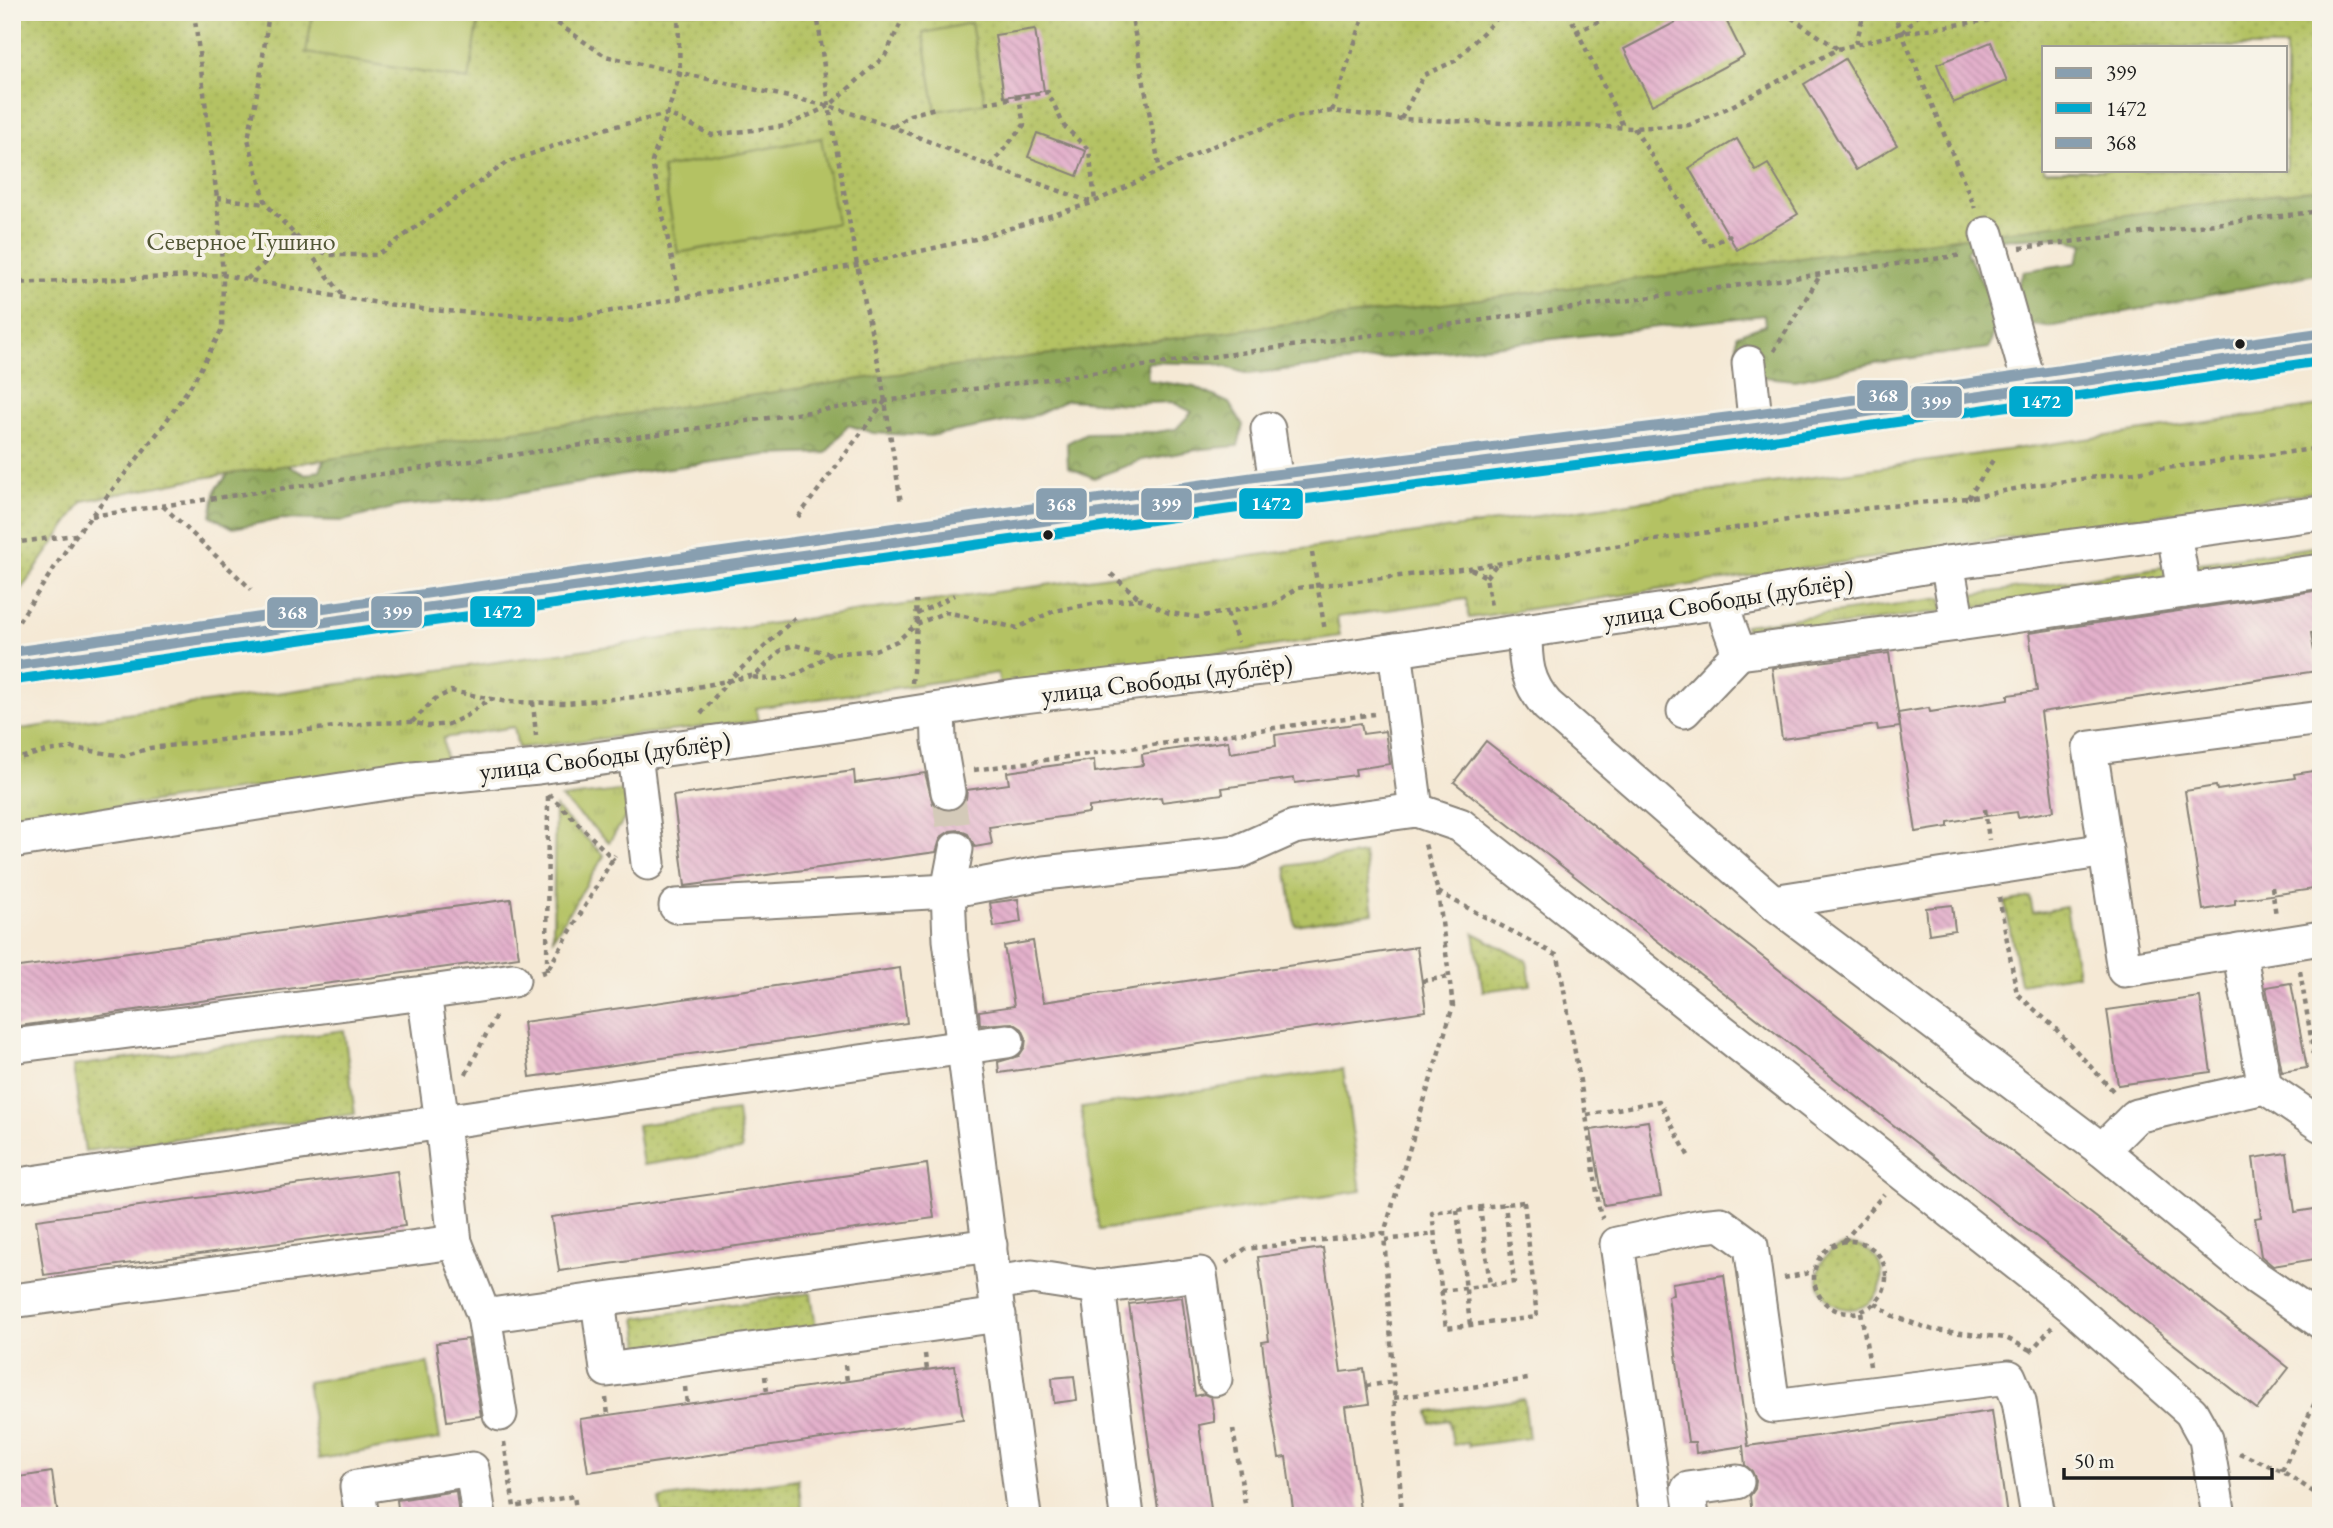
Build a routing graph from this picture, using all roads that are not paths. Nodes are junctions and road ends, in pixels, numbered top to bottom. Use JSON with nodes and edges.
{"nodes":[{"id":1,"x":1989,"y":243,"type":"road end"},
{"id":2,"x":2321,"y":347,"type":"edge"},
{"id":3,"x":1751,"y":375,"type":"road end"},
{"id":4,"x":2031,"y":390,"type":"junction"},
{"id":5,"x":1756,"y":428,"type":"junction"},
{"id":6,"x":1268,"y":429,"type":"dead end"},
{"id":7,"x":1277,"y":489,"type":"junction"},
{"id":8,"x":2321,"y":513,"type":"edge"},
{"id":9,"x":2175,"y":534,"type":"junction"},
{"id":10,"x":1947,"y":563,"type":"junction"},
{"id":11,"x":2321,"y":571,"type":"edge"},
{"id":12,"x":2185,"y":591,"type":"junction"},
{"id":13,"x":1726,"y":601,"type":"junction"},
{"id":14,"x":1958,"y":624,"type":"junction"},
{"id":15,"x":1525,"y":631,"type":"junction"},
{"id":16,"x":1395,"y":650,"type":"junction"},
{"id":17,"x":1739,"y":653,"type":"junction"},
{"id":18,"x":12,"y":666,"type":"edge"},
{"id":19,"x":938,"y":710,"type":"junction"},
{"id":20,"x":1684,"y":711,"type":"dead end"},
{"id":21,"x":2321,"y":718,"type":"edge"},
{"id":22,"x":635,"y":754,"type":"junction"},
{"id":23,"x":947,"y":783,"type":"tunnel mouth"},
{"id":24,"x":1416,"y":810,"type":"junction"},
{"id":25,"x":12,"y":841,"type":"edge"},
{"id":26,"x":956,"y":849,"type":"tunnel mouth"},
{"id":27,"x":2106,"y":850,"type":"junction"},
{"id":28,"x":636,"y":865,"type":"road end"},
{"id":29,"x":948,"y":891,"type":"junction"},
{"id":30,"x":1773,"y":902,"type":"junction"},
{"id":31,"x":676,"y":906,"type":"dead end"},
{"id":32,"x":2308,"y":940,"type":"edge"},
{"id":33,"x":2239,"y":951,"type":"junction"},
{"id":34,"x":513,"y":980,"type":"road end"},
{"id":35,"x":424,"y":993,"type":"junction"},
{"id":36,"x":1007,"y":1041,"type":"dead end"},
{"id":37,"x":12,"y":1046,"type":"edge"},
{"id":38,"x":964,"y":1047,"type":"junction"},
{"id":39,"x":2265,"y":1087,"type":"junction"},
{"id":40,"x":442,"y":1122,"type":"junction"},
{"id":41,"x":2321,"y":1125,"type":"edge"},
{"id":42,"x":2102,"y":1150,"type":"junction"},
{"id":43,"x":12,"y":1185,"type":"edge"},
{"id":44,"x":455,"y":1242,"type":"junction"},
{"id":45,"x":990,"y":1244,"type":"junction"},
{"id":46,"x":1098,"y":1286,"type":"junction"},
{"id":47,"x":997,"y":1299,"type":"junction"},
{"id":48,"x":598,"y":1300,"type":"junction"},
{"id":49,"x":12,"y":1301,"type":"edge"},
{"id":50,"x":484,"y":1316,"type":"junction"},
{"id":51,"x":2321,"y":1322,"type":"edge"},
{"id":52,"x":1215,"y":1379,"type":"dead end"},
{"id":53,"x":500,"y":1415,"type":"road end"},
{"id":54,"x":1737,"y":1482,"type":"dead end"},
{"id":55,"x":1015,"y":1514,"type":"edge"},
{"id":56,"x":362,"y":1516,"type":"edge"},
{"id":57,"x":479,"y":1516,"type":"edge"},
{"id":58,"x":1127,"y":1516,"type":"edge"},
{"id":59,"x":1657,"y":1516,"type":"edge"},
{"id":60,"x":1692,"y":1516,"type":"edge"},
{"id":61,"x":2038,"y":1516,"type":"edge"},
{"id":62,"x":2219,"y":1516,"type":"edge"}],
"edges":[{"from":1,"to":4,"type":"street"},
{"from":2,"to":4,"type":"main road"},
{"from":3,"to":5,"type":"street"},
{"from":4,"to":5,"type":"main road"},
{"from":5,"to":7,"type":"main road"},
{"from":6,"to":7,"type":"street"},
{"from":7,"to":18,"type":"main road"},
{"from":8,"to":9,"type":"street","name":"улица Свободы (дублёр)"},
{"from":9,"to":10,"type":"street","name":"улица Свободы (дублёр)"},
{"from":9,"to":12,"type":"street"},
{"from":10,"to":13,"type":"street","name":"улица Свободы (дублёр)"},
{"from":10,"to":14,"type":"street"},
{"from":11,"to":12,"type":"street"},
{"from":12,"to":14,"type":"street"},
{"from":13,"to":15,"type":"street","name":"улица Свободы (дублёр)"},
{"from":13,"to":17,"type":"street"},
{"from":14,"to":17,"type":"street"},
{"from":15,"to":16,"type":"street","name":"улица Свободы (дублёр)"},
{"from":15,"to":30,"type":"street"},
{"from":16,"to":19,"type":"street","name":"улица Свободы (дублёр)"},
{"from":16,"to":24,"type":"street"},
{"from":17,"to":20,"type":"street"},
{"from":19,"to":22,"type":"street","name":"улица Свободы (дублёр)"},
{"from":19,"to":23,"type":"street"},
{"from":21,"to":27,"type":"street"},
{"from":22,"to":25,"type":"street","name":"улица Свободы (дублёр)"},
{"from":22,"to":28,"type":"street"},
{"from":24,"to":29,"type":"street"},
{"from":24,"to":62,"type":"street"},
{"from":26,"to":29,"type":"street"},
{"from":27,"to":30,"type":"street"},
{"from":27,"to":33,"type":"street"},
{"from":29,"to":31,"type":"street"},
{"from":29,"to":38,"type":"street"},
{"from":30,"to":42,"type":"street"},
{"from":32,"to":33,"type":"street"},
{"from":33,"to":39,"type":"street"},
{"from":34,"to":35,"type":"street"},
{"from":35,"to":37,"type":"street"},
{"from":35,"to":40,"type":"street"},
{"from":36,"to":38,"type":"street"},
{"from":38,"to":40,"type":"street"},
{"from":38,"to":45,"type":"street"},
{"from":39,"to":41,"type":"street"},
{"from":39,"to":42,"type":"street"},
{"from":40,"to":43,"type":"street"},
{"from":40,"to":44,"type":"street"},
{"from":42,"to":51,"type":"street"},
{"from":44,"to":49,"type":"street"},
{"from":44,"to":50,"type":"street"},
{"from":45,"to":47,"type":"street"},
{"from":45,"to":48,"type":"street"},
{"from":46,"to":47,"type":"street"},
{"from":46,"to":52,"type":"street"},
{"from":46,"to":58,"type":"street"},
{"from":47,"to":48,"type":"street"},
{"from":47,"to":55,"type":"street"},
{"from":48,"to":50,"type":"street"},
{"from":50,"to":53,"type":"street"},
{"from":54,"to":60,"type":"street"},
{"from":56,"to":57,"type":"street"},
{"from":59,"to":61,"type":"street"}]}
